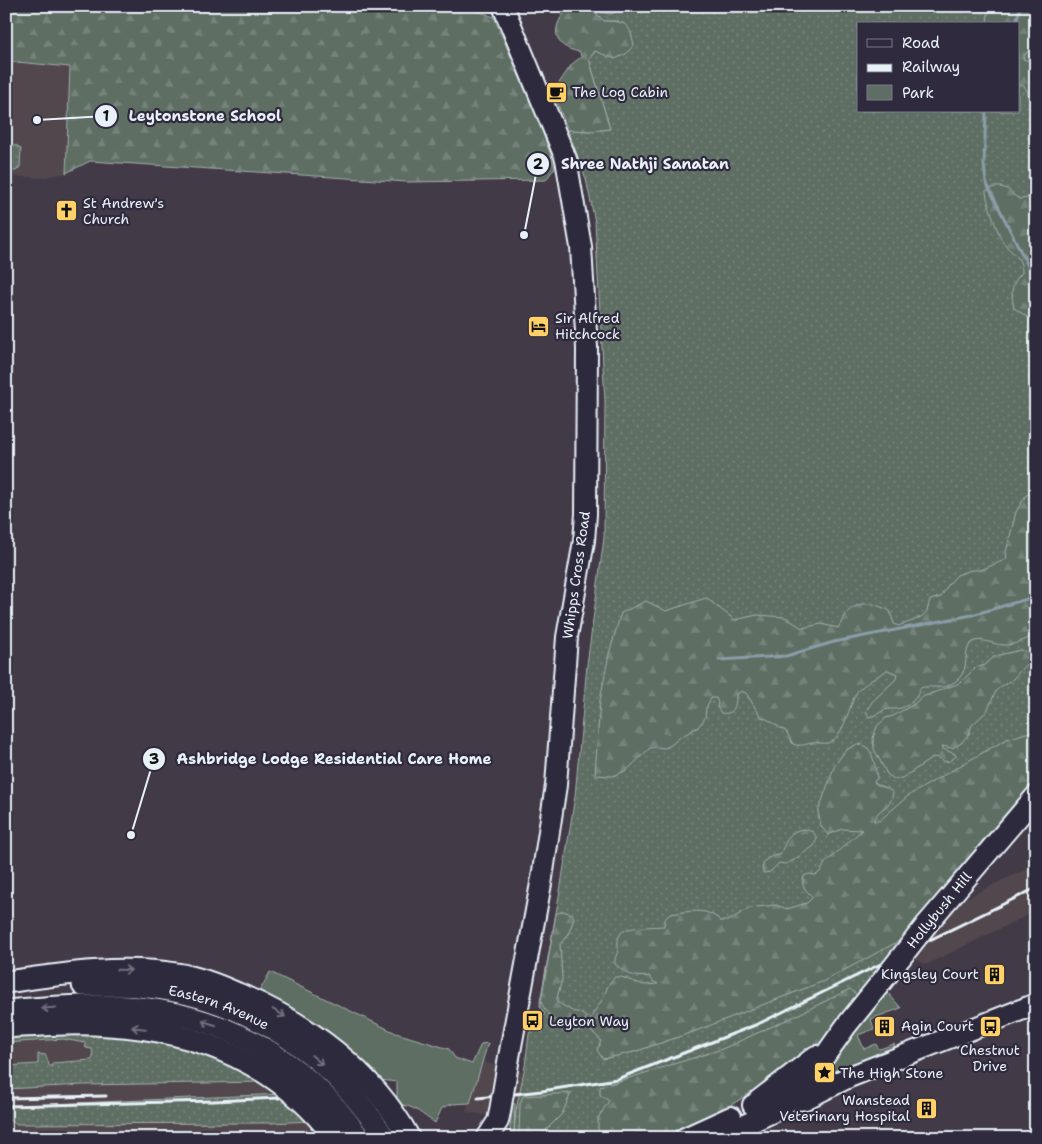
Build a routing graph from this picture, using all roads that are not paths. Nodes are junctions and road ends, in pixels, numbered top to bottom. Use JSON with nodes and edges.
{"nodes":[{"id":1,"x":503,"y":6,"type":"edge"},
{"id":2,"x":1036,"y":796,"type":"edge"},
{"id":3,"x":6,"y":982,"type":"edge"},
{"id":4,"x":6,"y":992,"type":"edge"},
{"id":5,"x":1036,"y":1004,"type":"edge"},
{"id":6,"x":6,"y":1011,"type":"edge"},
{"id":7,"x":846,"y":1026,"type":"junction"},
{"id":8,"x":6,"y":1027,"type":"edge"},
{"id":9,"x":796,"y":1093,"type":"junction"},
{"id":10,"x":753,"y":1105,"type":"junction"},
{"id":11,"x":497,"y":1127,"type":"edge"},
{"id":12,"x":335,"y":1138,"type":"edge"},
{"id":13,"x":360,"y":1138,"type":"edge"},
{"id":14,"x":384,"y":1138,"type":"edge"},
{"id":15,"x":409,"y":1138,"type":"edge"},
{"id":16,"x":685,"y":1138,"type":"edge"},
{"id":17,"x":717,"y":1138,"type":"edge"}],
"edges":[{"from":1,"to":11,"type":"main road","name":"Whipps Cross Road","bridge":true},
{"from":2,"to":7,"type":"main road","name":"Hollybush Hill","bridge":true},
{"from":3,"to":15,"type":"highway","one_way":true},
{"from":4,"to":14,"type":"highway","name":"Eastern Avenue","one_way":true},
{"from":5,"to":9,"type":"main road"},
{"from":13,"to":6,"type":"highway","name":"Eastern Avenue","one_way":true},
{"from":7,"to":9,"type":"main road","name":"Hollybush Hill"},
{"from":7,"to":10,"type":"main road","name":"Hollybush Hill"},
{"from":12,"to":8,"type":"highway","one_way":true},
{"from":9,"to":10,"type":"main road","name":"Hollybush Hill"},
{"from":9,"to":17,"type":"main road","name":"Hollybush Hill"},
{"from":10,"to":16,"type":"main road","name":"Hollybush Hill"}]}
